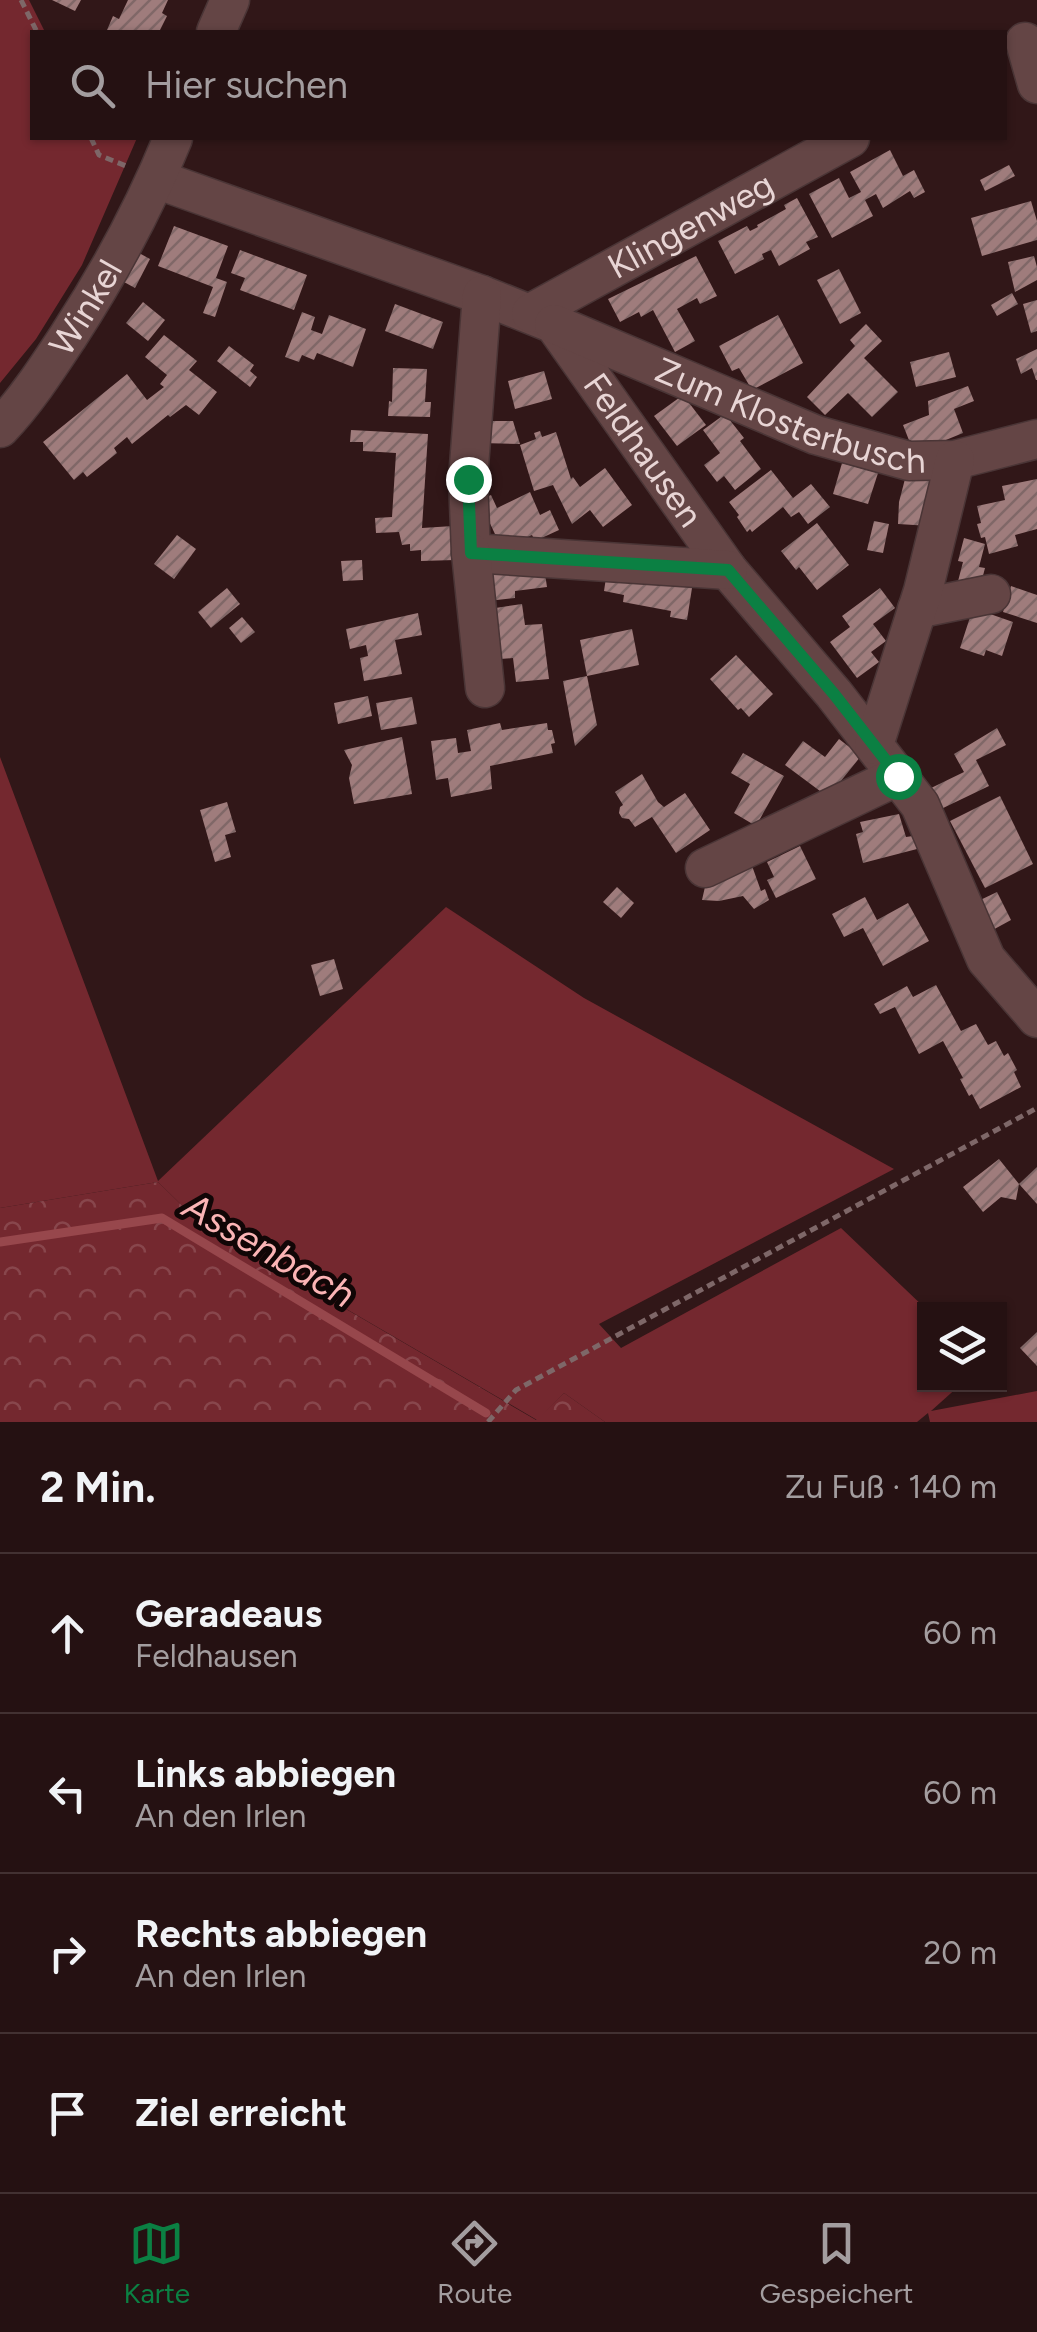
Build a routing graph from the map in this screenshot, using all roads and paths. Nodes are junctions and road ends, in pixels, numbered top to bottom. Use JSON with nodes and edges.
{"nodes":[{"id":1,"x":20,"y":0,"type":"edge"},
{"id":2,"x":230,"y":0,"type":"edge"},
{"id":3,"x":36,"y":30,"type":"edge"},
{"id":4,"x":217,"y":30,"type":"edge"},
{"id":5,"x":1022,"y":43,"type":"edge"},
{"id":6,"x":1037,"y":84,"type":"edge"},
{"id":7,"x":91,"y":140,"type":"edge"},
{"id":8,"x":172,"y":140,"type":"edge"},
{"id":9,"x":847,"y":140,"type":"edge"},
{"id":10,"x":156,"y":179,"type":"junction"},
{"id":11,"x":482,"y":295,"type":"junction"},
{"id":12,"x":542,"y":318,"type":"junction"},
{"id":13,"x":0,"y":428,"type":"edge"},
{"id":14,"x":1037,"y":439,"type":"edge"},
{"id":15,"x":955,"y":460,"type":"junction"},
{"id":16,"x":471,"y":553,"type":"junction"},
{"id":17,"x":728,"y":570,"type":"junction"},
{"id":18,"x":991,"y":594,"type":"dead end"},
{"id":19,"x":917,"y":609,"type":"junction"},
{"id":20,"x":485,"y":688,"type":"dead end"},
{"id":21,"x":874,"y":745,"type":"junction"},
{"id":22,"x":898,"y":776,"type":"junction"},
{"id":23,"x":705,"y":868,"type":"dead end"},
{"id":24,"x":1037,"y":1018,"type":"edge"},
{"id":25,"x":1037,"y":1108,"type":"edge"},
{"id":26,"x":488,"y":1422,"type":"edge"}],
"edges":[{"from":1,"to":3,"type":"path"},
{"from":2,"to":4,"type":"street"},
{"from":5,"to":6,"type":"street"},
{"from":7,"to":10,"type":"path"},
{"from":8,"to":10,"type":"street","name":"Winkel"},
{"from":9,"to":12,"type":"street","name":"Klingenweg"},
{"from":10,"to":11,"type":"street"},
{"from":10,"to":13,"type":"street","name":"Winkel"},
{"from":11,"to":12,"type":"street"},
{"from":11,"to":16,"type":"street"},
{"from":12,"to":15,"type":"street","name":"Zum Klosterbusch"},
{"from":12,"to":17,"type":"street","name":"Feldhausen"},
{"from":14,"to":15,"type":"street","name":"Zum Klosterbusch"},
{"from":15,"to":19,"type":"street"},
{"from":16,"to":17,"type":"street"},
{"from":16,"to":20,"type":"street"},
{"from":17,"to":21,"type":"street","name":"Feldhausen"},
{"from":18,"to":19,"type":"street"},
{"from":19,"to":21,"type":"street"},
{"from":21,"to":22,"type":"street","name":"Feldhausen"},
{"from":22,"to":23,"type":"street"},
{"from":22,"to":24,"type":"street","name":"Feldhausen"},
{"from":25,"to":26,"type":"path"}]}
